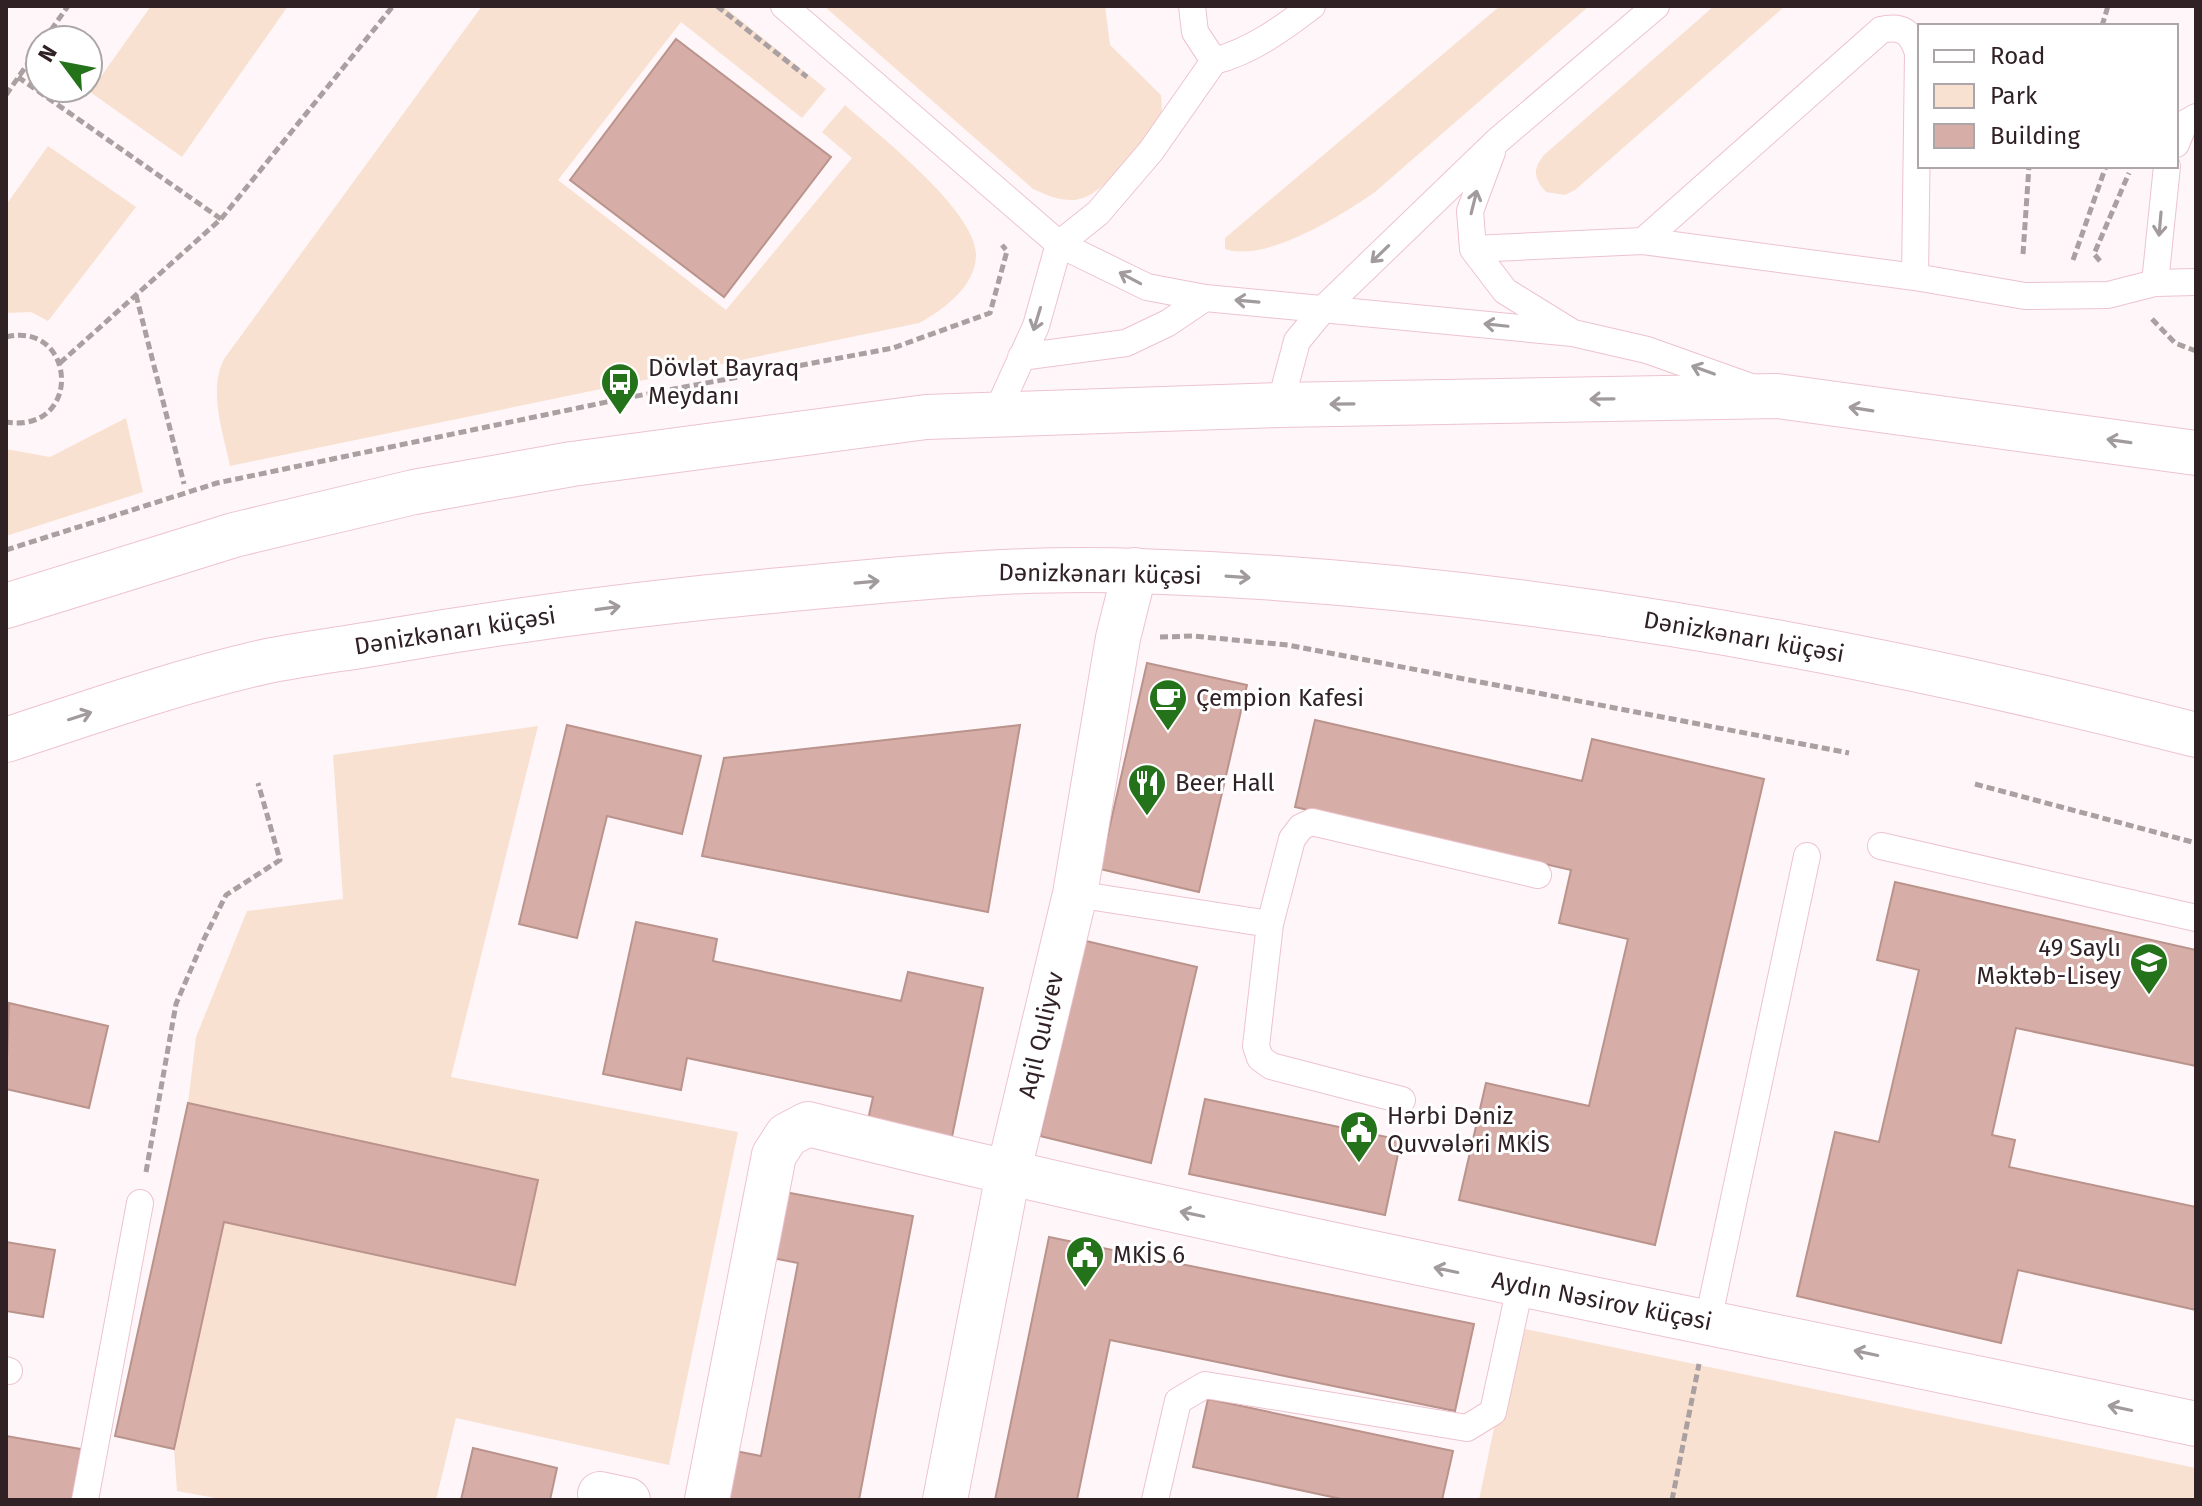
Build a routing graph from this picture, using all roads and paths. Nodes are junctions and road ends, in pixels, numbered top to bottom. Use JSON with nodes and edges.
{"nodes":[{"id":1,"x":68,"y":6,"type":"edge"},
{"id":2,"x":393,"y":6,"type":"edge"},
{"id":3,"x":717,"y":6,"type":"edge"},
{"id":4,"x":784,"y":6,"type":"edge"},
{"id":5,"x":1192,"y":6,"type":"edge"},
{"id":6,"x":1312,"y":6,"type":"edge"},
{"id":7,"x":1656,"y":6,"type":"edge"},
{"id":8,"x":55,"y":24,"type":"edge"},
{"id":9,"x":1214,"y":61,"type":"junction"},
{"id":10,"x":24,"y":69,"type":"edge"},
{"id":11,"x":18,"y":77,"type":"junction"},
{"id":12,"x":816,"y":84,"type":"dead end"},
{"id":13,"x":6,"y":95,"type":"edge"},
{"id":14,"x":2196,"y":117,"type":"edge"},
{"id":15,"x":2178,"y":139,"type":"edge"},
{"id":16,"x":1496,"y":142,"type":"junction"},
{"id":17,"x":2029,"y":168,"type":"edge"},
{"id":18,"x":2105,"y":168,"type":"edge"},
{"id":19,"x":2167,"y":168,"type":"edge"},
{"id":20,"x":221,"y":219,"type":"junction"},
{"id":21,"x":999,"y":241,"type":"dead end"},
{"id":22,"x":1643,"y":241,"type":"junction"},
{"id":23,"x":1059,"y":244,"type":"junction"},
{"id":24,"x":1473,"y":249,"type":"junction"},
{"id":25,"x":2023,"y":254,"type":"dead end"},
{"id":26,"x":2071,"y":264,"type":"dead end"},
{"id":27,"x":1915,"y":277,"type":"junction"},
{"id":28,"x":2196,"y":282,"type":"edge"},
{"id":29,"x":2155,"y":283,"type":"junction"},
{"id":30,"x":136,"y":295,"type":"junction"},
{"id":31,"x":1205,"y":298,"type":"junction"},
{"id":32,"x":1325,"y":307,"type":"junction"},
{"id":33,"x":1573,"y":333,"type":"junction"},
{"id":34,"x":6,"y":337,"type":"edge"},
{"id":35,"x":1021,"y":357,"type":"junction"},
{"id":36,"x":60,"y":363,"type":"junction"},
{"id":37,"x":1777,"y":396,"type":"junction"},
{"id":38,"x":1280,"y":405,"type":"junction"},
{"id":39,"x":996,"y":414,"type":"junction"},
{"id":40,"x":6,"y":422,"type":"edge"},
{"id":41,"x":2196,"y":453,"type":"edge"},
{"id":42,"x":184,"y":484,"type":"dead end"},
{"id":43,"x":6,"y":550,"type":"edge"},
{"id":44,"x":1135,"y":570,"type":"junction"},
{"id":45,"x":6,"y":606,"type":"edge"},
{"id":46,"x":1118,"y":638,"type":"junction"},
{"id":47,"x":2102,"y":711,"type":"junction"},
{"id":48,"x":2196,"y":726,"type":"edge"},
{"id":49,"x":2196,"y":735,"type":"edge"},
{"id":50,"x":6,"y":740,"type":"edge"},
{"id":51,"x":1849,"y":753,"type":"dead end"},
{"id":52,"x":258,"y":783,"type":"dead end"},
{"id":53,"x":1975,"y":784,"type":"dead end"},
{"id":54,"x":2196,"y":843,"type":"edge"},
{"id":55,"x":1881,"y":846,"type":"dead end"},
{"id":56,"x":1807,"y":856,"type":"dead end"},
{"id":57,"x":1538,"y":875,"type":"dead end"},
{"id":58,"x":1075,"y":894,"type":"junction"},
{"id":59,"x":2196,"y":918,"type":"edge"},
{"id":60,"x":1270,"y":924,"type":"junction"},
{"id":61,"x":1402,"y":1100,"type":"dead end"},
{"id":62,"x":1008,"y":1174,"type":"junction"},
{"id":63,"x":140,"y":1203,"type":"joint"},
{"id":64,"x":1520,"y":1287,"type":"junction"},
{"id":65,"x":1708,"y":1321,"type":"junction"},
{"id":66,"x":2196,"y":1424,"type":"edge"},
{"id":67,"x":85,"y":1500,"type":"edge"},
{"id":68,"x":707,"y":1500,"type":"edge"},
{"id":69,"x":945,"y":1500,"type":"edge"},
{"id":70,"x":1155,"y":1500,"type":"edge"},
{"id":71,"x":1672,"y":1500,"type":"edge"}],
"edges":[{"from":1,"to":8,"type":"path"},
{"from":2,"to":20,"type":"path"},
{"from":3,"to":12,"type":"path"},
{"from":4,"to":23,"type":"lane"},
{"from":5,"to":9,"type":"lane"},
{"from":6,"to":9,"type":"lane"},
{"from":7,"to":16,"type":"lane"},
{"from":9,"to":23,"type":"lane"},
{"from":10,"to":11,"type":"path"},
{"from":11,"to":13,"type":"path"},
{"from":11,"to":20,"type":"path"},
{"from":14,"to":15,"type":"lane"},
{"from":24,"to":16,"type":"lane","one_way":true},
{"from":16,"to":32,"type":"lane","one_way":true},
{"from":17,"to":25,"type":"path"},
{"from":18,"to":26,"type":"path"},
{"from":19,"to":29,"type":"lane","one_way":true},
{"from":20,"to":30,"type":"path"},
{"from":21,"to":43,"type":"path"},
{"from":22,"to":24,"type":"lane"},
{"from":22,"to":27,"type":"lane"},
{"from":22,"to":27,"type":"lane"},
{"from":31,"to":23,"type":"lane","one_way":true},
{"from":23,"to":35,"type":"lane","one_way":true},
{"from":24,"to":33,"type":"lane"},
{"from":27,"to":29,"type":"lane"},
{"from":28,"to":29,"type":"lane"},
{"from":30,"to":36,"type":"path"},
{"from":30,"to":42,"type":"path"},
{"from":32,"to":31,"type":"lane","one_way":true},
{"from":31,"to":35,"type":"lane"},
{"from":33,"to":32,"type":"lane","one_way":true},
{"from":32,"to":38,"type":"lane"},
{"from":37,"to":33,"type":"lane","one_way":true},
{"from":34,"to":36,"type":"path"},
{"from":35,"to":39,"type":"lane"},
{"from":36,"to":40,"type":"path"},
{"from":37,"to":38,"type":"main road","one_way":true},
{"from":41,"to":37,"type":"main road","one_way":true},
{"from":38,"to":39,"type":"main road"},
{"from":39,"to":45,"type":"main road"},
{"from":44,"to":46,"type":"main road","name":"Aqil Quliyev"},
{"from":44,"to":47,"type":"main road","name":"Dənizkənarı küçəsi","one_way":true},
{"from":50,"to":44,"type":"main road","name":"Dənizkənarı küçəsi","one_way":true},
{"from":46,"to":51,"type":"path"},
{"from":46,"to":58,"type":"main road","name":"Aqil Quliyev"},
{"from":47,"to":48,"type":"main road"},
{"from":47,"to":49,"type":"main road","name":"Dənizkənarı küçəsi"},
{"from":52,"to":63,"type":"path"},
{"from":53,"to":54,"type":"path"},
{"from":55,"to":59,"type":"lane"},
{"from":56,"to":65,"type":"lane"},
{"from":57,"to":60,"type":"lane"},
{"from":58,"to":60,"type":"lane"},
{"from":58,"to":62,"type":"main road","name":"Aqil Quliyev"},
{"from":60,"to":61,"type":"lane"},
{"from":64,"to":62,"type":"main road","name":"Aydın Nəsirov küçəsi","one_way":true},
{"from":62,"to":68,"type":"main road","name":"Aydın Nəsirov küçəsi"},
{"from":62,"to":69,"type":"main road","name":"Aqil Quliyev"},
{"from":63,"to":67,"type":"lane"},
{"from":64,"to":65,"type":"main road","name":"Aydın Nəsirov küçəsi"},
{"from":64,"to":70,"type":"lane"},
{"from":66,"to":65,"type":"main road","name":"Aydın Nəsirov küçəsi","one_way":true},
{"from":65,"to":71,"type":"path"}]}
